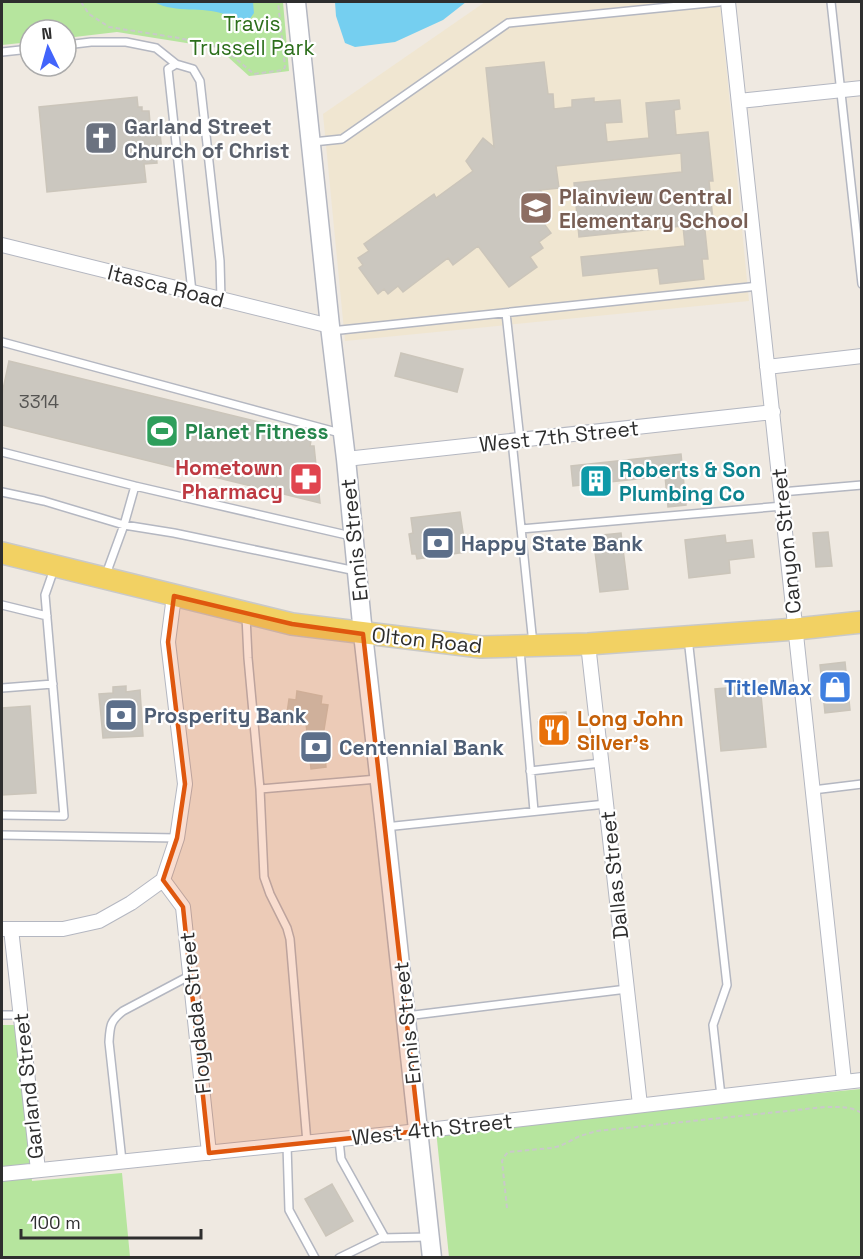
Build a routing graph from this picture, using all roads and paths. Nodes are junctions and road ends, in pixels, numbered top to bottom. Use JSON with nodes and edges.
{"nodes":[{"id":1,"x":81,"y":2,"type":"edge"},
{"id":2,"x":278,"y":2,"type":"edge"},
{"id":3,"x":296,"y":2,"type":"edge"},
{"id":4,"x":719,"y":2,"type":"edge"},
{"id":5,"x":728,"y":2,"type":"edge"},
{"id":6,"x":831,"y":2,"type":"edge"},
{"id":7,"x":78,"y":44,"type":"edge"},
{"id":8,"x":18,"y":50,"type":"edge"},
{"id":9,"x":2,"y":52,"type":"edge"},
{"id":10,"x":176,"y":64,"type":"junction"},
{"id":11,"x":861,"y":88,"type":"edge"},
{"id":12,"x":841,"y":90,"type":"junction"},
{"id":13,"x":739,"y":101,"type":"junction"},
{"id":14,"x":310,"y":142,"type":"junction"},
{"id":15,"x":2,"y":245,"type":"edge"},
{"id":16,"x":861,"y":284,"type":"edge"},
{"id":17,"x":759,"y":286,"type":"junction"},
{"id":18,"x":192,"y":292,"type":"junction"},
{"id":19,"x":221,"y":300,"type":"junction"},
{"id":20,"x":506,"y":313,"type":"junction"},
{"id":21,"x":330,"y":329,"type":"junction"},
{"id":22,"x":2,"y":342,"type":"edge"},
{"id":23,"x":861,"y":356,"type":"edge"},
{"id":24,"x":767,"y":367,"type":"junction"},
{"id":25,"x":773,"y":412,"type":"junction"},
{"id":26,"x":343,"y":434,"type":"junction"},
{"id":27,"x":516,"y":440,"type":"junction"},
{"id":28,"x":2,"y":452,"type":"edge"},
{"id":29,"x":346,"y":459,"type":"junction"},
{"id":30,"x":861,"y":485,"type":"edge"},
{"id":31,"x":135,"y":486,"type":"junction"},
{"id":32,"x":2,"y":492,"type":"edge"},
{"id":33,"x":782,"y":499,"type":"junction"},
{"id":34,"x":124,"y":525,"type":"junction"},
{"id":35,"x":521,"y":529,"type":"junction"},
{"id":36,"x":353,"y":537,"type":"junction"},
{"id":37,"x":2,"y":553,"type":"edge"},
{"id":38,"x":54,"y":566,"type":"junction"},
{"id":39,"x":357,"y":572,"type":"junction"},
{"id":40,"x":105,"y":579,"type":"junction"},
{"id":41,"x":174,"y":596,"type":"junction"},
{"id":42,"x":2,"y":605,"type":"edge"},
{"id":43,"x":246,"y":613,"type":"junction"},
{"id":44,"x":47,"y":616,"type":"junction"},
{"id":45,"x":861,"y":622,"type":"edge"},
{"id":46,"x":796,"y":629,"type":"junction"},
{"id":47,"x":363,"y":634,"type":"junction"},
{"id":48,"x":688,"y":637,"type":"junction"},
{"id":49,"x":588,"y":644,"type":"junction"},
{"id":50,"x":526,"y":646,"type":"junction"},
{"id":51,"x":53,"y":684,"type":"junction"},
{"id":52,"x":2,"y":688,"type":"edge"},
{"id":53,"x":601,"y":763,"type":"junction"},
{"id":54,"x":530,"y":771,"type":"junction"},
{"id":55,"x":380,"y":779,"type":"junction"},
{"id":56,"x":861,"y":784,"type":"edge"},
{"id":57,"x":260,"y":789,"type":"junction"},
{"id":58,"x":813,"y":790,"type":"junction"},
{"id":59,"x":606,"y":804,"type":"junction"},
{"id":60,"x":534,"y":812,"type":"junction"},
{"id":61,"x":2,"y":815,"type":"edge"},
{"id":62,"x":386,"y":827,"type":"junction"},
{"id":63,"x":2,"y":835,"type":"edge"},
{"id":64,"x":177,"y":838,"type":"junction"},
{"id":65,"x":163,"y":880,"type":"junction"},
{"id":66,"x":6,"y":929,"type":"edge"},
{"id":67,"x":190,"y":975,"type":"junction"},
{"id":68,"x":627,"y":989,"type":"junction"},
{"id":69,"x":2,"y":1015,"type":"edge"},
{"id":70,"x":21,"y":1015,"type":"junction"},
{"id":71,"x":406,"y":1016,"type":"junction"},
{"id":72,"x":861,"y":1080,"type":"edge"},
{"id":73,"x":844,"y":1081,"type":"junction"},
{"id":74,"x":721,"y":1096,"type":"junction"},
{"id":75,"x":640,"y":1106,"type":"junction"},
{"id":76,"x":861,"y":1113,"type":"edge"},
{"id":77,"x":419,"y":1131,"type":"junction"},
{"id":78,"x":339,"y":1140,"type":"junction"},
{"id":79,"x":307,"y":1143,"type":"junction"},
{"id":80,"x":287,"y":1145,"type":"junction"},
{"id":81,"x":209,"y":1153,"type":"junction"},
{"id":82,"x":122,"y":1161,"type":"junction"},
{"id":83,"x":38,"y":1170,"type":"junction"},
{"id":84,"x":2,"y":1174,"type":"edge"},
{"id":85,"x":507,"y":1208,"type":"dead end"},
{"id":86,"x":430,"y":1237,"type":"junction"},
{"id":87,"x":385,"y":1238,"type":"junction"},
{"id":88,"x":315,"y":1257,"type":"edge"},
{"id":89,"x":339,"y":1257,"type":"edge"},
{"id":90,"x":432,"y":1257,"type":"edge"}],
"edges":[{"from":1,"to":2,"type":"path"},
{"from":3,"to":14,"type":"main road","name":"Ennis Street"},
{"from":4,"to":14,"type":"lane"},
{"from":5,"to":13,"type":"street","name":"Canyon Street"},
{"from":6,"to":12,"type":"lane"},
{"from":7,"to":10,"type":"lane"},
{"from":8,"to":9,"type":"lane"},
{"from":10,"to":18,"type":"lane"},
{"from":10,"to":19,"type":"lane"},
{"from":11,"to":12,"type":"street"},
{"from":12,"to":13,"type":"street"},
{"from":12,"to":16,"type":"lane"},
{"from":13,"to":17,"type":"street","name":"Canyon Street"},
{"from":14,"to":21,"type":"main road","name":"Ennis Street"},
{"from":15,"to":18,"type":"street","name":"Itasca Road"},
{"from":17,"to":20,"type":"lane"},
{"from":17,"to":24,"type":"street","name":"Canyon Street"},
{"from":18,"to":19,"type":"street","name":"Itasca Road"},
{"from":19,"to":21,"type":"street","name":"Itasca Road"},
{"from":20,"to":21,"type":"lane"},
{"from":20,"to":27,"type":"lane"},
{"from":21,"to":26,"type":"main road","name":"Ennis Street"},
{"from":22,"to":26,"type":"lane"},
{"from":23,"to":24,"type":"street"},
{"from":24,"to":25,"type":"street","name":"Canyon Street"},
{"from":25,"to":27,"type":"street","name":"West 7th Street"},
{"from":25,"to":33,"type":"street","name":"Canyon Street"},
{"from":26,"to":29,"type":"main road","name":"Ennis Street"},
{"from":27,"to":29,"type":"street","name":"West 7th Street"},
{"from":27,"to":35,"type":"lane"},
{"from":28,"to":31,"type":"lane"},
{"from":29,"to":36,"type":"main road","name":"Ennis Street"},
{"from":30,"to":33,"type":"lane"},
{"from":31,"to":34,"type":"lane"},
{"from":31,"to":36,"type":"lane"},
{"from":32,"to":34,"type":"lane"},
{"from":33,"to":35,"type":"lane"},
{"from":33,"to":46,"type":"street","name":"Canyon Street"},
{"from":34,"to":39,"type":"lane"},
{"from":34,"to":40,"type":"lane"},
{"from":35,"to":50,"type":"lane"},
{"from":36,"to":39,"type":"main road","name":"Ennis Street"},
{"from":37,"to":38,"type":"main road","name":"Olton Road"},
{"from":38,"to":40,"type":"main road","name":"Olton Road"},
{"from":38,"to":44,"type":"lane"},
{"from":39,"to":47,"type":"main road","name":"Ennis Street"},
{"from":40,"to":41,"type":"main road","name":"Olton Road"},
{"from":41,"to":43,"type":"main road","name":"Olton Road"},
{"from":41,"to":64,"type":"street"},
{"from":42,"to":44,"type":"lane"},
{"from":43,"to":47,"type":"main road","name":"Olton Road"},
{"from":43,"to":57,"type":"lane"},
{"from":44,"to":51,"type":"lane"},
{"from":45,"to":46,"type":"main road","name":"Olton Road"},
{"from":46,"to":48,"type":"main road","name":"Olton Road"},
{"from":46,"to":58,"type":"street","name":"Canyon Street"},
{"from":47,"to":50,"type":"main road","name":"Olton Road"},
{"from":47,"to":55,"type":"main road","name":"Ennis Street"},
{"from":48,"to":49,"type":"main road","name":"Olton Road"},
{"from":48,"to":74,"type":"lane"},
{"from":49,"to":50,"type":"main road","name":"Olton Road"},
{"from":49,"to":53,"type":"street","name":"Dallas Street"},
{"from":50,"to":54,"type":"lane"},
{"from":51,"to":52,"type":"lane"},
{"from":51,"to":61,"type":"lane"},
{"from":53,"to":54,"type":"lane"},
{"from":53,"to":59,"type":"street","name":"Dallas Street"},
{"from":54,"to":60,"type":"lane"},
{"from":55,"to":57,"type":"lane"},
{"from":55,"to":62,"type":"main road","name":"Ennis Street"},
{"from":56,"to":58,"type":"lane"},
{"from":57,"to":79,"type":"lane"},
{"from":58,"to":73,"type":"street","name":"Canyon Street"},
{"from":59,"to":60,"type":"lane"},
{"from":59,"to":68,"type":"street","name":"Dallas Street"},
{"from":60,"to":62,"type":"lane"},
{"from":62,"to":71,"type":"main road","name":"Ennis Street"},
{"from":63,"to":64,"type":"lane"},
{"from":64,"to":65,"type":"street"},
{"from":65,"to":66,"type":"street"},
{"from":65,"to":67,"type":"street","name":"Floydada Street"},
{"from":66,"to":70,"type":"street","name":"Garland Street"},
{"from":67,"to":81,"type":"street","name":"Floydada Street"},
{"from":67,"to":82,"type":"lane"},
{"from":68,"to":71,"type":"lane"},
{"from":68,"to":75,"type":"street","name":"Dallas Street"},
{"from":69,"to":70,"type":"lane"},
{"from":70,"to":83,"type":"street","name":"Garland Street"},
{"from":71,"to":77,"type":"main road","name":"Ennis Street"},
{"from":72,"to":73,"type":"street","name":"West 4th Street"},
{"from":73,"to":74,"type":"street","name":"West 4th Street"},
{"from":74,"to":75,"type":"street","name":"West 4th Street"},
{"from":75,"to":77,"type":"street","name":"West 4th Street"},
{"from":76,"to":85,"type":"path"},
{"from":77,"to":78,"type":"street","name":"West 4th Street"},
{"from":77,"to":86,"type":"main road","name":"Ennis Street"},
{"from":78,"to":79,"type":"street","name":"West 4th Street"},
{"from":78,"to":87,"type":"lane"},
{"from":79,"to":80,"type":"street","name":"West 4th Street"},
{"from":80,"to":81,"type":"street","name":"West 4th Street"},
{"from":80,"to":88,"type":"lane"},
{"from":81,"to":82,"type":"street","name":"West 4th Street"},
{"from":82,"to":83,"type":"street","name":"West 4th Street"},
{"from":83,"to":84,"type":"street","name":"West 4th Street"},
{"from":86,"to":87,"type":"lane"},
{"from":86,"to":90,"type":"main road","name":"Ennis Street"},
{"from":87,"to":89,"type":"lane"}]}
